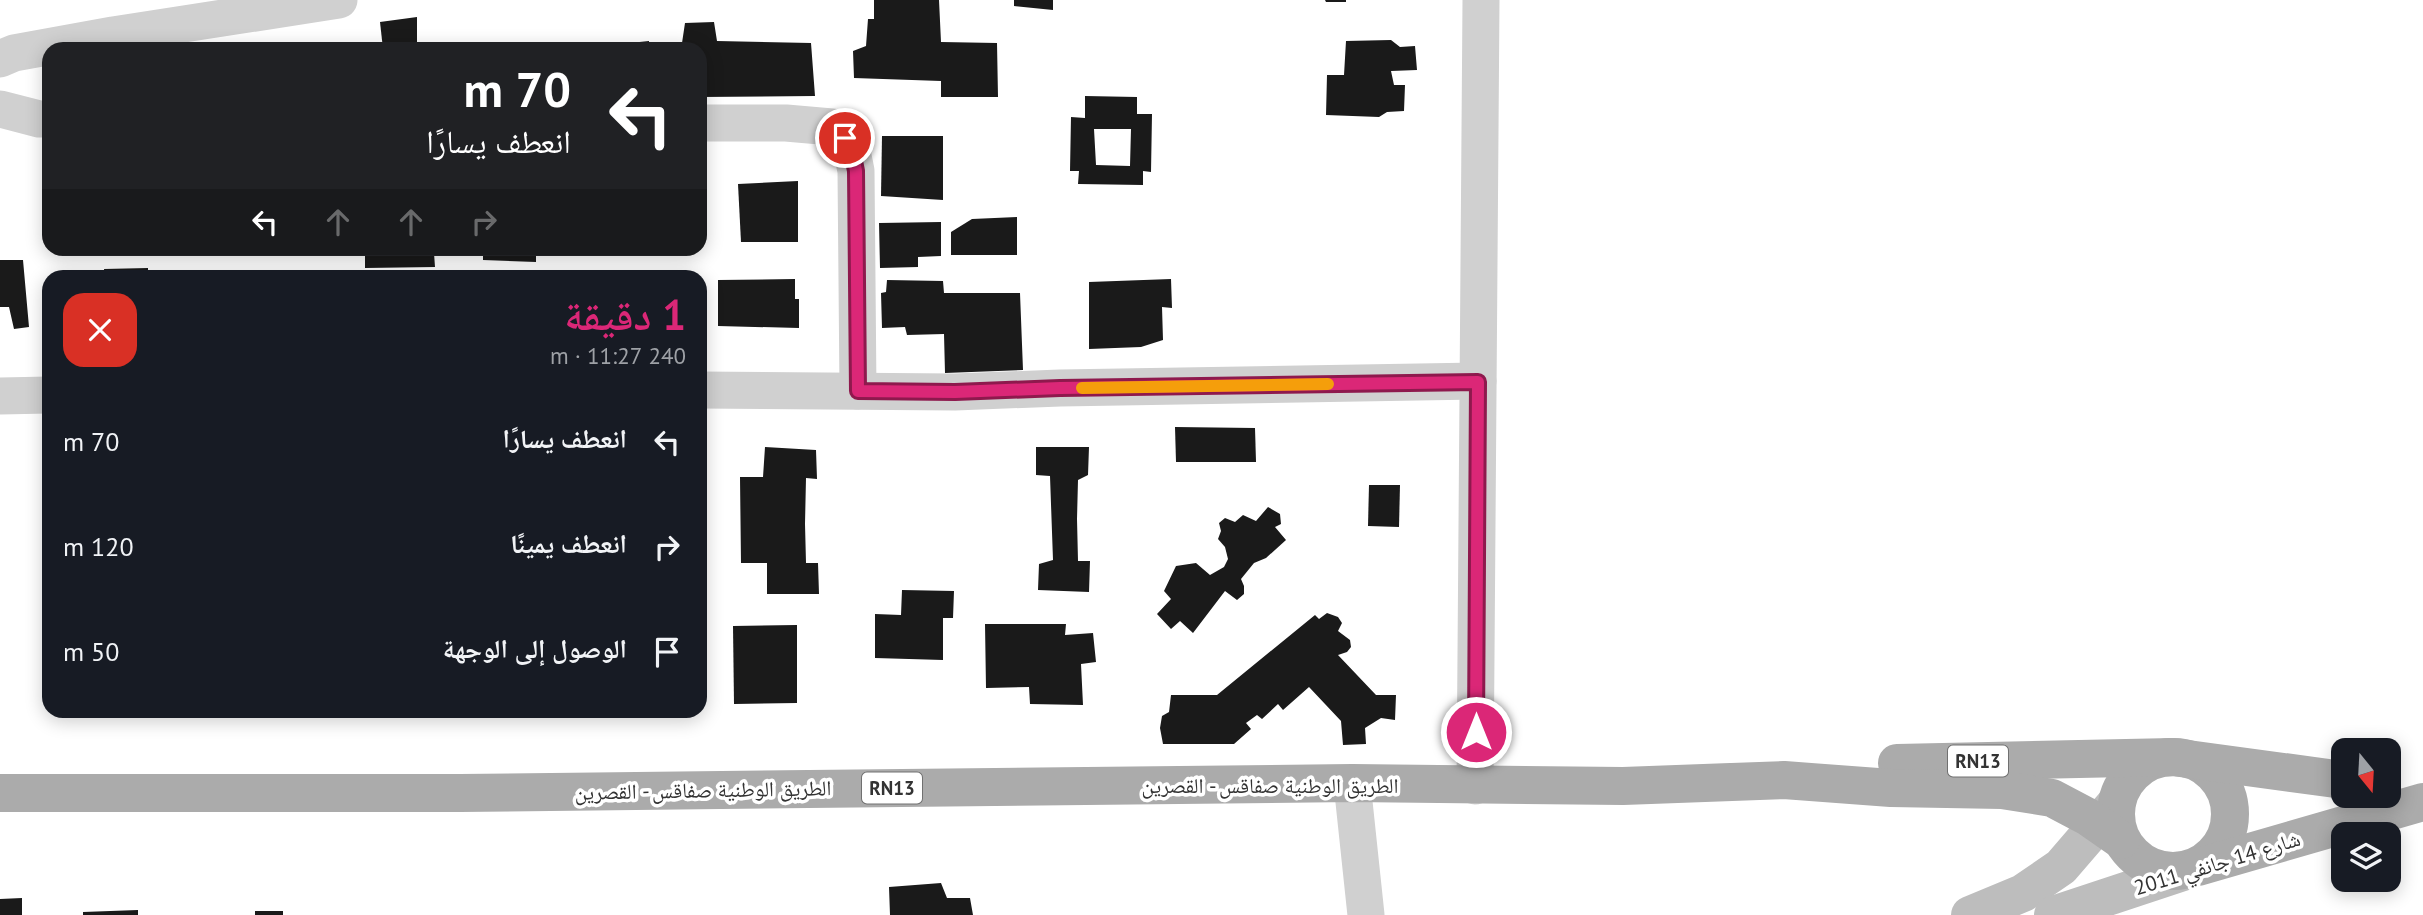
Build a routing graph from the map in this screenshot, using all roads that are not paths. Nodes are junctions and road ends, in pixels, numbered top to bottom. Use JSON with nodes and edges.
{"nodes":[{"id":1,"x":339,"y":0,"type":"edge"},
{"id":2,"x":1481,"y":0,"type":"edge"},
{"id":3,"x":74,"y":42,"type":"edge"},
{"id":4,"x":42,"y":48,"type":"edge"},
{"id":5,"x":0,"y":59,"type":"edge"},
{"id":6,"x":0,"y":109,"type":"edge"},
{"id":7,"x":42,"y":119,"type":"edge"},
{"id":8,"x":707,"y":123,"type":"edge"},
{"id":9,"x":1478,"y":382,"type":"junction"},
{"id":10,"x":707,"y":390,"type":"edge"},
{"id":11,"x":858,"y":391,"type":"junction"},
{"id":12,"x":0,"y":396,"type":"edge"},
{"id":13,"x":42,"y":396,"type":"edge"},
{"id":14,"x":2173,"y":757,"type":"junction"},
{"id":15,"x":2331,"y":778,"type":"edge"},
{"id":16,"x":1784,"y":780,"type":"junction"},
{"id":17,"x":1352,"y":783,"type":"junction"},
{"id":18,"x":1475,"y":786,"type":"junction"},
{"id":19,"x":2401,"y":788,"type":"edge"},
{"id":20,"x":2423,"y":791,"type":"edge"},
{"id":21,"x":0,"y":793,"type":"edge"},
{"id":22,"x":2423,"y":802,"type":"edge"},
{"id":23,"x":2112,"y":822,"type":"junction"},
{"id":24,"x":2186,"y":871,"type":"junction"},
{"id":25,"x":1366,"y":915,"type":"edge"},
{"id":26,"x":1970,"y":915,"type":"edge"},
{"id":27,"x":2053,"y":915,"type":"edge"}],
"edges":[{"from":1,"to":3,"type":"street"},
{"from":2,"to":9,"type":"street"},
{"from":4,"to":5,"type":"street"},
{"from":6,"to":7,"type":"street"},
{"from":8,"to":11,"type":"street"},
{"from":9,"to":11,"type":"street"},
{"from":9,"to":18,"type":"street"},
{"from":10,"to":11,"type":"street"},
{"from":12,"to":13,"type":"street"},
{"from":14,"to":15,"type":"main road","name":"الطريق الوطنية صفاقس - القصرين","number":"RN13"},
{"from":14,"to":16,"type":"main road","name":"الطريق الوطنية صفاقس - القصرين","number":"RN13"},
{"from":14,"to":23,"type":"main road"},
{"from":14,"to":24,"type":"main road"},
{"from":16,"to":18,"type":"main road","name":"الطريق الوطنية صفاقس - القصرين","number":"RN13"},
{"from":16,"to":23,"type":"main road","name":"الطريق الوطنية صفاقس - القصرين"},
{"from":17,"to":18,"type":"main road","name":"الطريق الوطنية صفاقس - القصرين","number":"RN13"},
{"from":17,"to":21,"type":"main road","name":"الطريق الوطنية صفاقس - القصرين","number":"RN13"},
{"from":17,"to":25,"type":"street"},
{"from":19,"to":20,"type":"main road"},
{"from":22,"to":24,"type":"main road","name":"شارع 14 جانفي 2011"},
{"from":23,"to":24,"type":"main road"},
{"from":23,"to":26,"type":"main road"},
{"from":24,"to":27,"type":"main road","name":"شارع 14 جانفي 2011"}]}
